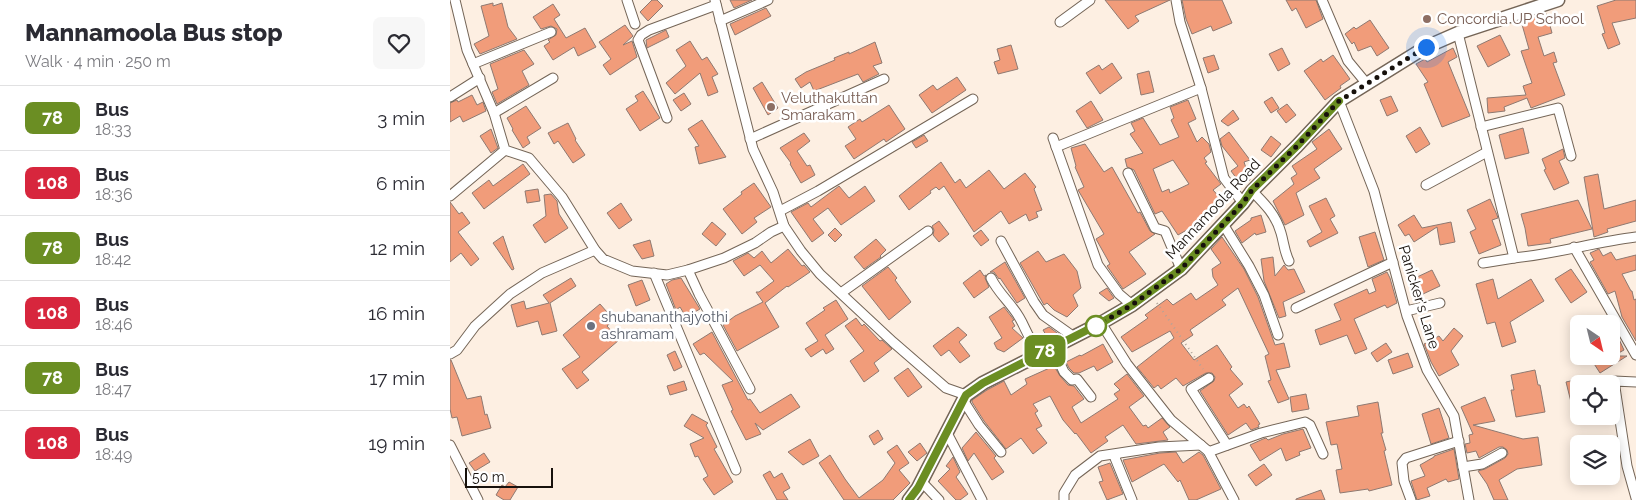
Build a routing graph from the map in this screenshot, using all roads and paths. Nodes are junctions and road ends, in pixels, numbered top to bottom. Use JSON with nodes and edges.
{"nodes":[{"id":1,"x":455,"y":0,"type":"edge"},
{"id":2,"x":627,"y":0,"type":"edge"},
{"id":3,"x":768,"y":0,"type":"edge"},
{"id":4,"x":1090,"y":0,"type":"edge"},
{"id":5,"x":1176,"y":0,"type":"edge"},
{"id":6,"x":1322,"y":0,"type":"edge"},
{"id":7,"x":1558,"y":0,"type":"edge"},
{"id":8,"x":716,"y":2,"type":"edge"},
{"id":9,"x":720,"y":22,"type":"junction"},
{"id":10,"x":1060,"y":22,"type":"dead end"},
{"id":11,"x":635,"y":24,"type":"dead end"},
{"id":12,"x":551,"y":32,"type":"dead end"},
{"id":13,"x":1458,"y":33,"type":"junction"},
{"id":14,"x":473,"y":64,"type":"junction"},
{"id":15,"x":480,"y":78,"type":"junction"},
{"id":16,"x":553,"y":78,"type":"dead end"},
{"id":17,"x":884,"y":79,"type":"dead end"},
{"id":18,"x":1367,"y":84,"type":"junction"},
{"id":19,"x":1200,"y":88,"type":"junction"},
{"id":20,"x":450,"y":97,"type":"edge"},
{"id":21,"x":973,"y":99,"type":"dead end"},
{"id":22,"x":1339,"y":101,"type":"junction"},
{"id":23,"x":494,"y":113,"type":"junction"},
{"id":24,"x":667,"y":118,"type":"dead end"},
{"id":25,"x":1481,"y":127,"type":"junction"},
{"id":26,"x":750,"y":139,"type":"junction"},
{"id":27,"x":505,"y":150,"type":"junction"},
{"id":28,"x":1487,"y":152,"type":"junction"},
{"id":29,"x":1571,"y":156,"type":"dead end"},
{"id":30,"x":1128,"y":173,"type":"dead end"},
{"id":31,"x":1426,"y":185,"type":"dead end"},
{"id":32,"x":1252,"y":190,"type":"junction"},
{"id":33,"x":450,"y":196,"type":"edge"},
{"id":34,"x":1243,"y":203,"type":"junction"},
{"id":35,"x":780,"y":211,"type":"junction"},
{"id":36,"x":1224,"y":224,"type":"junction"},
{"id":37,"x":784,"y":226,"type":"junction"},
{"id":38,"x":928,"y":232,"type":"dead end"},
{"id":39,"x":1636,"y":237,"type":"edge"},
{"id":40,"x":1001,"y":241,"type":"dead end"},
{"id":41,"x":1574,"y":247,"type":"junction"},
{"id":42,"x":594,"y":250,"type":"junction"},
{"id":43,"x":1514,"y":258,"type":"junction"},
{"id":44,"x":1289,"y":261,"type":"dead end"},
{"id":45,"x":1393,"y":262,"type":"junction"},
{"id":46,"x":1483,"y":263,"type":"dead end"},
{"id":47,"x":1181,"y":269,"type":"junction"},
{"id":48,"x":688,"y":270,"type":"junction"},
{"id":49,"x":654,"y":273,"type":"junction"},
{"id":50,"x":991,"y":278,"type":"dead end"},
{"id":51,"x":841,"y":292,"type":"junction"},
{"id":52,"x":1149,"y":293,"type":"junction"},
{"id":53,"x":1440,"y":303,"type":"dead end"},
{"id":54,"x":1132,"y":305,"type":"junction"},
{"id":55,"x":1296,"y":308,"type":"dead end"},
{"id":56,"x":1406,"y":310,"type":"junction"},
{"id":57,"x":1101,"y":323,"type":"junction"},
{"id":58,"x":1278,"y":334,"type":"dead end"},
{"id":59,"x":1074,"y":337,"type":"junction"},
{"id":60,"x":1050,"y":348,"type":"junction"},
{"id":61,"x":450,"y":354,"type":"edge"},
{"id":62,"x":1636,"y":355,"type":"edge"},
{"id":63,"x":1209,"y":378,"type":"joint"},
{"id":64,"x":1636,"y":382,"type":"edge"},
{"id":65,"x":750,"y":389,"type":"dead end"},
{"id":66,"x":1091,"y":397,"type":"dead end"},
{"id":67,"x":965,"y":398,"type":"junction"},
{"id":68,"x":946,"y":430,"type":"junction"},
{"id":69,"x":1459,"y":441,"type":"junction"},
{"id":70,"x":450,"y":445,"type":"edge"},
{"id":71,"x":1227,"y":445,"type":"junction"},
{"id":72,"x":1204,"y":448,"type":"junction"},
{"id":73,"x":1001,"y":452,"type":"dead end"},
{"id":74,"x":1502,"y":453,"type":"dead end"},
{"id":75,"x":1117,"y":454,"type":"junction"},
{"id":76,"x":1323,"y":454,"type":"dead end"},
{"id":77,"x":1463,"y":468,"type":"junction"},
{"id":78,"x":736,"y":470,"type":"dead end"},
{"id":79,"x":921,"y":481,"type":"junction"},
{"id":80,"x":1636,"y":498,"type":"edge"},
{"id":81,"x":478,"y":500,"type":"edge"},
{"id":82,"x":909,"y":500,"type":"edge"},
{"id":83,"x":939,"y":500,"type":"edge"},
{"id":84,"x":982,"y":500,"type":"edge"},
{"id":85,"x":1064,"y":500,"type":"edge"},
{"id":86,"x":1132,"y":500,"type":"edge"},
{"id":87,"x":1234,"y":500,"type":"edge"},
{"id":88,"x":1411,"y":500,"type":"edge"},
{"id":89,"x":1469,"y":500,"type":"edge"}],
"edges":[{"from":1,"to":14,"type":"street"},
{"from":2,"to":11,"type":"street"},
{"from":3,"to":9,"type":"street"},
{"from":4,"to":10,"type":"street"},
{"from":5,"to":19,"type":"street"},
{"from":6,"to":18,"type":"street"},
{"from":7,"to":13,"type":"main road","name":"Mannamoola Road"},
{"from":8,"to":9,"type":"street"},
{"from":8,"to":24,"type":"street"},
{"from":9,"to":26,"type":"street"},
{"from":12,"to":14,"type":"street"},
{"from":13,"to":18,"type":"main road","name":"Mannamoola Road"},
{"from":13,"to":25,"type":"street"},
{"from":14,"to":15,"type":"street"},
{"from":15,"to":20,"type":"street"},
{"from":15,"to":23,"type":"street"},
{"from":16,"to":23,"type":"street"},
{"from":17,"to":26,"type":"street"},
{"from":18,"to":22,"type":"main road","name":"Mannamoola Road"},
{"from":19,"to":34,"type":"street"},
{"from":19,"to":54,"type":"street"},
{"from":21,"to":35,"type":"street"},
{"from":22,"to":32,"type":"main road","name":"Mannamoola Road"},
{"from":22,"to":45,"type":"street","name":"Panicker's Lane"},
{"from":23,"to":27,"type":"street"},
{"from":25,"to":28,"type":"street"},
{"from":25,"to":29,"type":"street"},
{"from":26,"to":35,"type":"street"},
{"from":27,"to":33,"type":"street"},
{"from":27,"to":42,"type":"street"},
{"from":28,"to":31,"type":"street"},
{"from":28,"to":43,"type":"street"},
{"from":30,"to":47,"type":"street"},
{"from":32,"to":34,"type":"main road","name":"Mannamoola Road"},
{"from":32,"to":44,"type":"street"},
{"from":34,"to":36,"type":"main road","name":"Mannamoola Road"},
{"from":35,"to":37,"type":"street"},
{"from":36,"to":47,"type":"main road","name":"Mannamoola Road"},
{"from":36,"to":58,"type":"street"},
{"from":37,"to":48,"type":"street"},
{"from":37,"to":51,"type":"street"},
{"from":38,"to":51,"type":"street"},
{"from":39,"to":41,"type":"street"},
{"from":40,"to":59,"type":"street"},
{"from":41,"to":43,"type":"street"},
{"from":41,"to":62,"type":"street"},
{"from":42,"to":49,"type":"street"},
{"from":42,"to":61,"type":"street"},
{"from":43,"to":46,"type":"street"},
{"from":45,"to":55,"type":"street"},
{"from":45,"to":56,"type":"street","name":"Panicker's Lane"},
{"from":47,"to":52,"type":"main road","name":"Mannamoola Road"},
{"from":48,"to":49,"type":"street"},
{"from":48,"to":65,"type":"street"},
{"from":49,"to":78,"type":"street"},
{"from":50,"to":60,"type":"street"},
{"from":51,"to":67,"type":"street"},
{"from":52,"to":54,"type":"main road","name":"Mannamoola Road"},
{"from":52,"to":63,"type":"path"},
{"from":53,"to":56,"type":"street"},
{"from":54,"to":57,"type":"main road","name":"Mannamoola Road"},
{"from":56,"to":69,"type":"street","name":"Panicker's Lane"},
{"from":57,"to":59,"type":"main road","name":"Mannamoola Road"},
{"from":57,"to":72,"type":"street"},
{"from":59,"to":60,"type":"main road","name":"Mannamoola Road"},
{"from":60,"to":66,"type":"street"},
{"from":60,"to":67,"type":"main road","name":"Mannamoola Road"},
{"from":63,"to":71,"type":"street"},
{"from":64,"to":80,"type":"street"},
{"from":67,"to":68,"type":"main road","name":"Mannamoola Road"},
{"from":67,"to":73,"type":"street"},
{"from":68,"to":79,"type":"main road","name":"Mannamoola Road"},
{"from":68,"to":84,"type":"street"},
{"from":69,"to":77,"type":"street","name":"Panicker's Lane"},
{"from":69,"to":88,"type":"street"},
{"from":70,"to":81,"type":"street"},
{"from":71,"to":72,"type":"street"},
{"from":71,"to":76,"type":"street"},
{"from":72,"to":75,"type":"street"},
{"from":72,"to":87,"type":"street"},
{"from":74,"to":77,"type":"street"},
{"from":75,"to":85,"type":"street"},
{"from":75,"to":86,"type":"street"},
{"from":77,"to":89,"type":"street","name":"Panicker's Lane"},
{"from":79,"to":82,"type":"main road","name":"Mannamoola Road"},
{"from":79,"to":83,"type":"street"}]}
